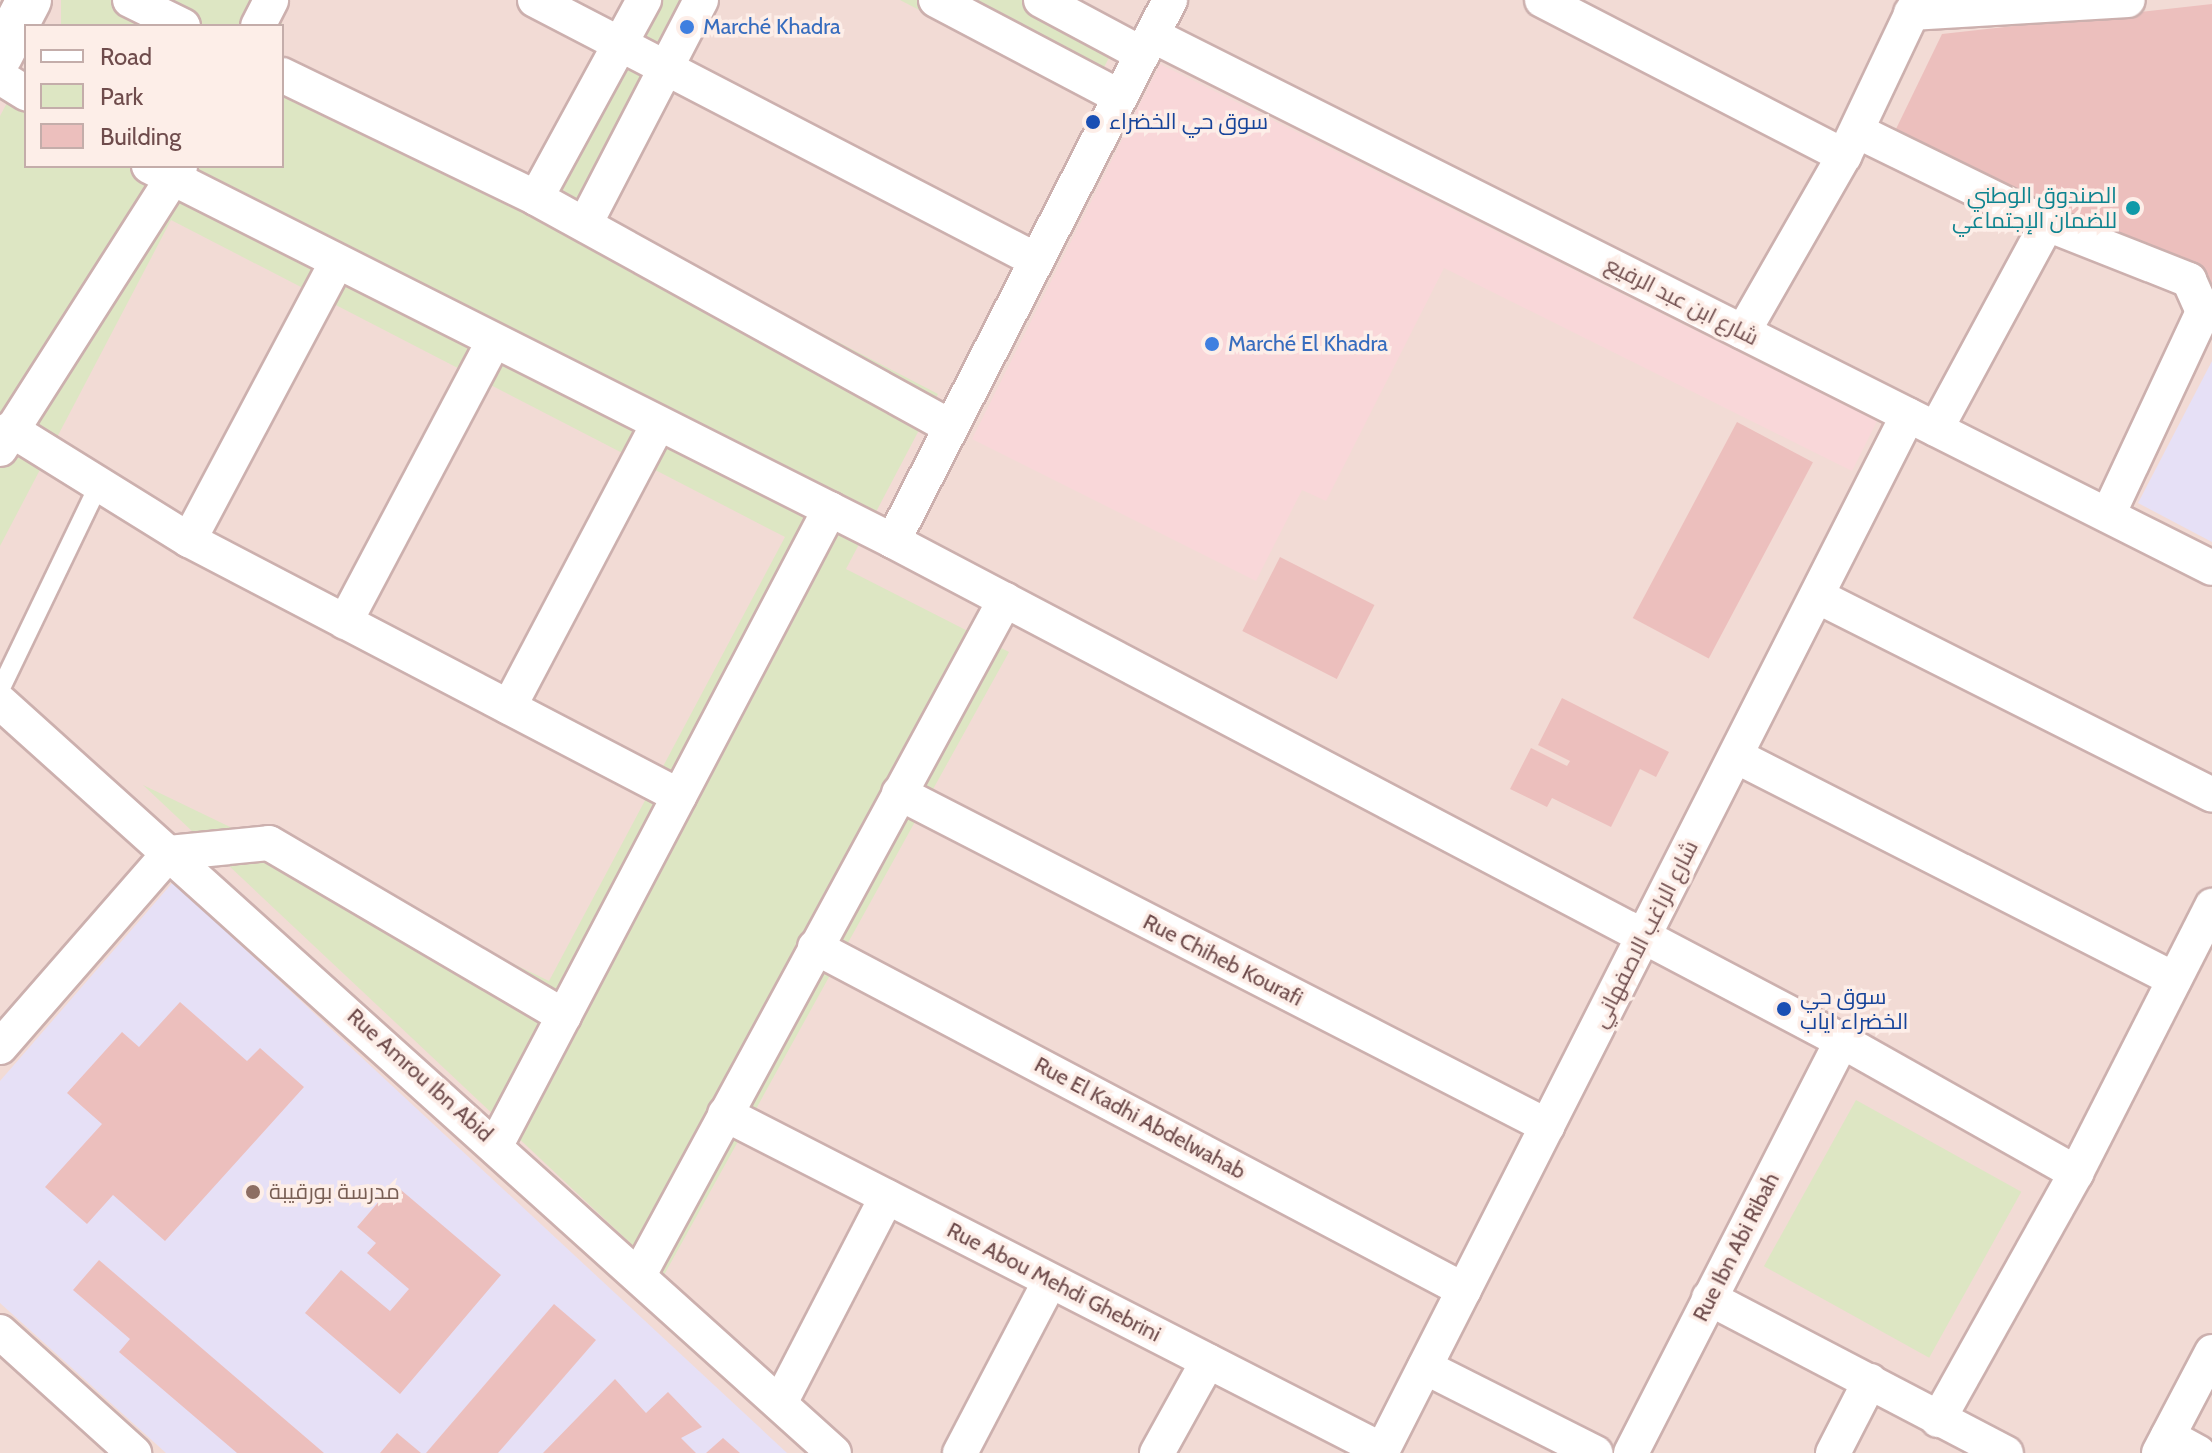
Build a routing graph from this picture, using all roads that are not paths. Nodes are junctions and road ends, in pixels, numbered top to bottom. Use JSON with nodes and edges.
{"nodes":[{"id":1,"x":29,"y":0,"type":"edge"},
{"id":2,"x":130,"y":0,"type":"edge"},
{"id":3,"x":271,"y":0,"type":"edge"},
{"id":4,"x":535,"y":0,"type":"edge"},
{"id":5,"x":644,"y":0,"type":"edge"},
{"id":6,"x":701,"y":0,"type":"edge"},
{"id":7,"x":936,"y":0,"type":"edge"},
{"id":8,"x":1041,"y":0,"type":"edge"},
{"id":9,"x":1170,"y":0,"type":"edge"},
{"id":10,"x":1542,"y":0,"type":"edge"},
{"id":11,"x":2128,"y":0,"type":"edge"},
{"id":12,"x":1914,"y":7,"type":"edge"},
{"id":13,"x":179,"y":24,"type":"edge"},
{"id":14,"x":259,"y":24,"type":"edge"},
{"id":15,"x":1147,"y":44,"type":"junction"},
{"id":16,"x":620,"y":45,"type":"junction"},
{"id":17,"x":0,"y":56,"type":"edge"},
{"id":18,"x":665,"y":67,"type":"junction"},
{"id":19,"x":284,"y":76,"type":"edge"},
{"id":20,"x":0,"y":77,"type":"edge"},
{"id":21,"x":24,"y":92,"type":"edge"},
{"id":22,"x":1120,"y":97,"type":"junction"},
{"id":23,"x":1851,"y":144,"type":"junction"},
{"id":24,"x":167,"y":171,"type":"edge"},
{"id":25,"x":536,"y":198,"type":"junction"},
{"id":26,"x":585,"y":224,"type":"junction"},
{"id":27,"x":2047,"y":224,"type":"junction"},
{"id":28,"x":1036,"y":260,"type":"junction"},
{"id":29,"x":336,"y":264,"type":"junction"},
{"id":30,"x":1743,"y":332,"type":"junction"},
{"id":31,"x":493,"y":342,"type":"junction"},
{"id":32,"x":1922,"y":422,"type":"junction"},
{"id":33,"x":658,"y":424,"type":"junction"},
{"id":34,"x":949,"y":426,"type":"junction"},
{"id":35,"x":5,"y":440,"type":"edge"},
{"id":36,"x":99,"y":484,"type":"junction"},
{"id":37,"x":830,"y":509,"type":"junction"},
{"id":38,"x":2108,"y":515,"type":"junction"},
{"id":39,"x":189,"y":540,"type":"junction"},
{"id":40,"x":893,"y":541,"type":"junction"},
{"id":41,"x":2212,"y":568,"type":"edge"},
{"id":42,"x":1817,"y":596,"type":"junction"},
{"id":43,"x":1005,"y":600,"type":"junction"},
{"id":44,"x":345,"y":622,"type":"junction"},
{"id":45,"x":0,"y":690,"type":"edge"},
{"id":46,"x":0,"y":702,"type":"edge"},
{"id":47,"x":509,"y":707,"type":"junction"},
{"id":48,"x":1736,"y":756,"type":"junction"},
{"id":49,"x":899,"y":793,"type":"junction"},
{"id":50,"x":2212,"y":795,"type":"edge"},
{"id":51,"x":679,"y":796,"type":"junction"},
{"id":52,"x":169,"y":853,"type":"junction"},
{"id":53,"x":2212,"y":906,"type":"edge"},
{"id":54,"x":1644,"y":937,"type":"junction"},
{"id":55,"x":815,"y":947,"type":"junction"},
{"id":56,"x":2174,"y":979,"type":"junction"},
{"id":57,"x":564,"y":1016,"type":"junction"},
{"id":58,"x":1842,"y":1041,"type":"junction"},
{"id":59,"x":0,"y":1047,"type":"edge"},
{"id":60,"x":725,"y":1114,"type":"junction"},
{"id":61,"x":1547,"y":1126,"type":"junction"},
{"id":62,"x":497,"y":1143,"type":"junction"},
{"id":63,"x":2076,"y":1173,"type":"junction"},
{"id":64,"x":887,"y":1197,"type":"junction"},
{"id":65,"x":640,"y":1273,"type":"junction"},
{"id":66,"x":1050,"y":1281,"type":"junction"},
{"id":67,"x":1464,"y":1290,"type":"junction"},
{"id":68,"x":1709,"y":1298,"type":"junction"},
{"id":69,"x":0,"y":1332,"type":"edge"},
{"id":70,"x":2212,"y":1352,"type":"edge"},
{"id":71,"x":1208,"y":1361,"type":"junction"},
{"id":72,"x":1425,"y":1367,"type":"junction"},
{"id":73,"x":1870,"y":1381,"type":"junction"},
{"id":74,"x":780,"y":1403,"type":"junction"},
{"id":75,"x":1938,"y":1420,"type":"junction"},
{"id":76,"x":2163,"y":1444,"type":"edge"},
{"id":77,"x":1382,"y":1452,"type":"edge"},
{"id":78,"x":134,"y":1453,"type":"edge"},
{"id":79,"x":834,"y":1453,"type":"edge"},
{"id":80,"x":960,"y":1453,"type":"edge"},
{"id":81,"x":1157,"y":1453,"type":"edge"},
{"id":82,"x":1595,"y":1453,"type":"edge"},
{"id":83,"x":1631,"y":1453,"type":"edge"},
{"id":84,"x":1833,"y":1453,"type":"edge"},
{"id":85,"x":2006,"y":1453,"type":"edge"},
{"id":86,"x":2199,"y":1453,"type":"edge"}],
"edges":[{"from":1,"to":17,"type":"street"},
{"from":2,"to":13,"type":"street"},
{"from":3,"to":14,"type":"street"},
{"from":4,"to":16,"type":"street"},
{"from":5,"to":16,"type":"street"},
{"from":6,"to":18,"type":"street"},
{"from":7,"to":22,"type":"street"},
{"from":8,"to":15,"type":"street","name":"شارع ابن عبد الرفيع"},
{"from":9,"to":15,"type":"street"},
{"from":10,"to":23,"type":"street"},
{"from":11,"to":12,"type":"street"},
{"from":12,"to":23,"type":"street"},
{"from":15,"to":22,"type":"street"},
{"from":15,"to":30,"type":"street","name":"شارع ابن عبد الرفيع"},
{"from":16,"to":18,"type":"street"},
{"from":16,"to":25,"type":"street"},
{"from":18,"to":26,"type":"street"},
{"from":18,"to":28,"type":"street"},
{"from":19,"to":25,"type":"street"},
{"from":20,"to":21,"type":"street"},
{"from":22,"to":28,"type":"street"},
{"from":23,"to":27,"type":"street"},
{"from":23,"to":30,"type":"street"},
{"from":24,"to":29,"type":"street"},
{"from":24,"to":35,"type":"street"},
{"from":25,"to":26,"type":"street"},
{"from":26,"to":34,"type":"street"},
{"from":27,"to":32,"type":"street","name":"شارع الراغب الاصفهاني"},
{"from":27,"to":38,"type":"street"},
{"from":28,"to":34,"type":"street"},
{"from":29,"to":31,"type":"street"},
{"from":29,"to":39,"type":"street"},
{"from":30,"to":32,"type":"street","name":"شارع ابن عبد الرفيع"},
{"from":31,"to":33,"type":"street"},
{"from":31,"to":44,"type":"street"},
{"from":32,"to":38,"type":"street","name":"شارع ابن عبد الرفيع"},
{"from":32,"to":42,"type":"street","name":"شارع الراغب الاصفهاني"},
{"from":33,"to":37,"type":"street"},
{"from":33,"to":47,"type":"street"},
{"from":34,"to":40,"type":"street"},
{"from":35,"to":36,"type":"street"},
{"from":36,"to":39,"type":"street"},
{"from":36,"to":45,"type":"lane"},
{"from":37,"to":40,"type":"street"},
{"from":37,"to":51,"type":"street"},
{"from":38,"to":41,"type":"street","name":"شارع ابن عبد الرفيع"},
{"from":39,"to":44,"type":"street"},
{"from":40,"to":43,"type":"street"},
{"from":42,"to":48,"type":"street","name":"شارع الراغب الاصفهاني"},
{"from":42,"to":50,"type":"street"},
{"from":43,"to":49,"type":"street"},
{"from":43,"to":54,"type":"street"},
{"from":44,"to":47,"type":"street"},
{"from":46,"to":52,"type":"street","name":"Rue Amrou Ibn Abid"},
{"from":47,"to":51,"type":"street"},
{"from":48,"to":54,"type":"street","name":"شارع الراغب الاصفهاني"},
{"from":48,"to":56,"type":"street"},
{"from":49,"to":55,"type":"street"},
{"from":49,"to":61,"type":"street","name":"Rue Chiheb Kourafi"},
{"from":51,"to":57,"type":"street"},
{"from":52,"to":57,"type":"street"},
{"from":52,"to":59,"type":"street"},
{"from":52,"to":62,"type":"street","name":"Rue Amrou Ibn Abid"},
{"from":53,"to":56,"type":"street"},
{"from":54,"to":58,"type":"street"},
{"from":54,"to":61,"type":"street","name":"شارع الراغب الاصفهاني"},
{"from":55,"to":60,"type":"street"},
{"from":55,"to":67,"type":"street","name":"Rue El Kadhi Abdelwahab"},
{"from":56,"to":63,"type":"street"},
{"from":57,"to":62,"type":"street"},
{"from":58,"to":63,"type":"street"},
{"from":58,"to":68,"type":"street","name":"Rue Ibn Abi Ribah"},
{"from":60,"to":64,"type":"street","name":"Rue Abou Mehdi Ghebrini"},
{"from":60,"to":65,"type":"street"},
{"from":61,"to":67,"type":"street","name":"شارع الراغب الاصفهاني"},
{"from":62,"to":65,"type":"street","name":"Rue Amrou Ibn Abid"},
{"from":63,"to":75,"type":"street"},
{"from":64,"to":66,"type":"street","name":"Rue Abou Mehdi Ghebrini"},
{"from":64,"to":74,"type":"street"},
{"from":65,"to":74,"type":"street","name":"Rue Amrou Ibn Abid"},
{"from":66,"to":71,"type":"street","name":"Rue Abou Mehdi Ghebrini"},
{"from":66,"to":80,"type":"street"},
{"from":67,"to":72,"type":"street","name":"شارع الراغب الاصفهاني"},
{"from":68,"to":73,"type":"street"},
{"from":68,"to":83,"type":"street","name":"Rue Ibn Abi Ribah"},
{"from":69,"to":78,"type":"street"},
{"from":70,"to":76,"type":"street"},
{"from":71,"to":77,"type":"street","name":"Rue Abou Mehdi Ghebrini"},
{"from":71,"to":81,"type":"street"},
{"from":72,"to":77,"type":"street","name":"شارع الراغب الاصفهاني"},
{"from":72,"to":82,"type":"street"},
{"from":73,"to":75,"type":"street"},
{"from":73,"to":84,"type":"street"},
{"from":74,"to":79,"type":"street","name":"Rue Amrou Ibn Abid"},
{"from":75,"to":85,"type":"street"},
{"from":76,"to":86,"type":"street"}]}
